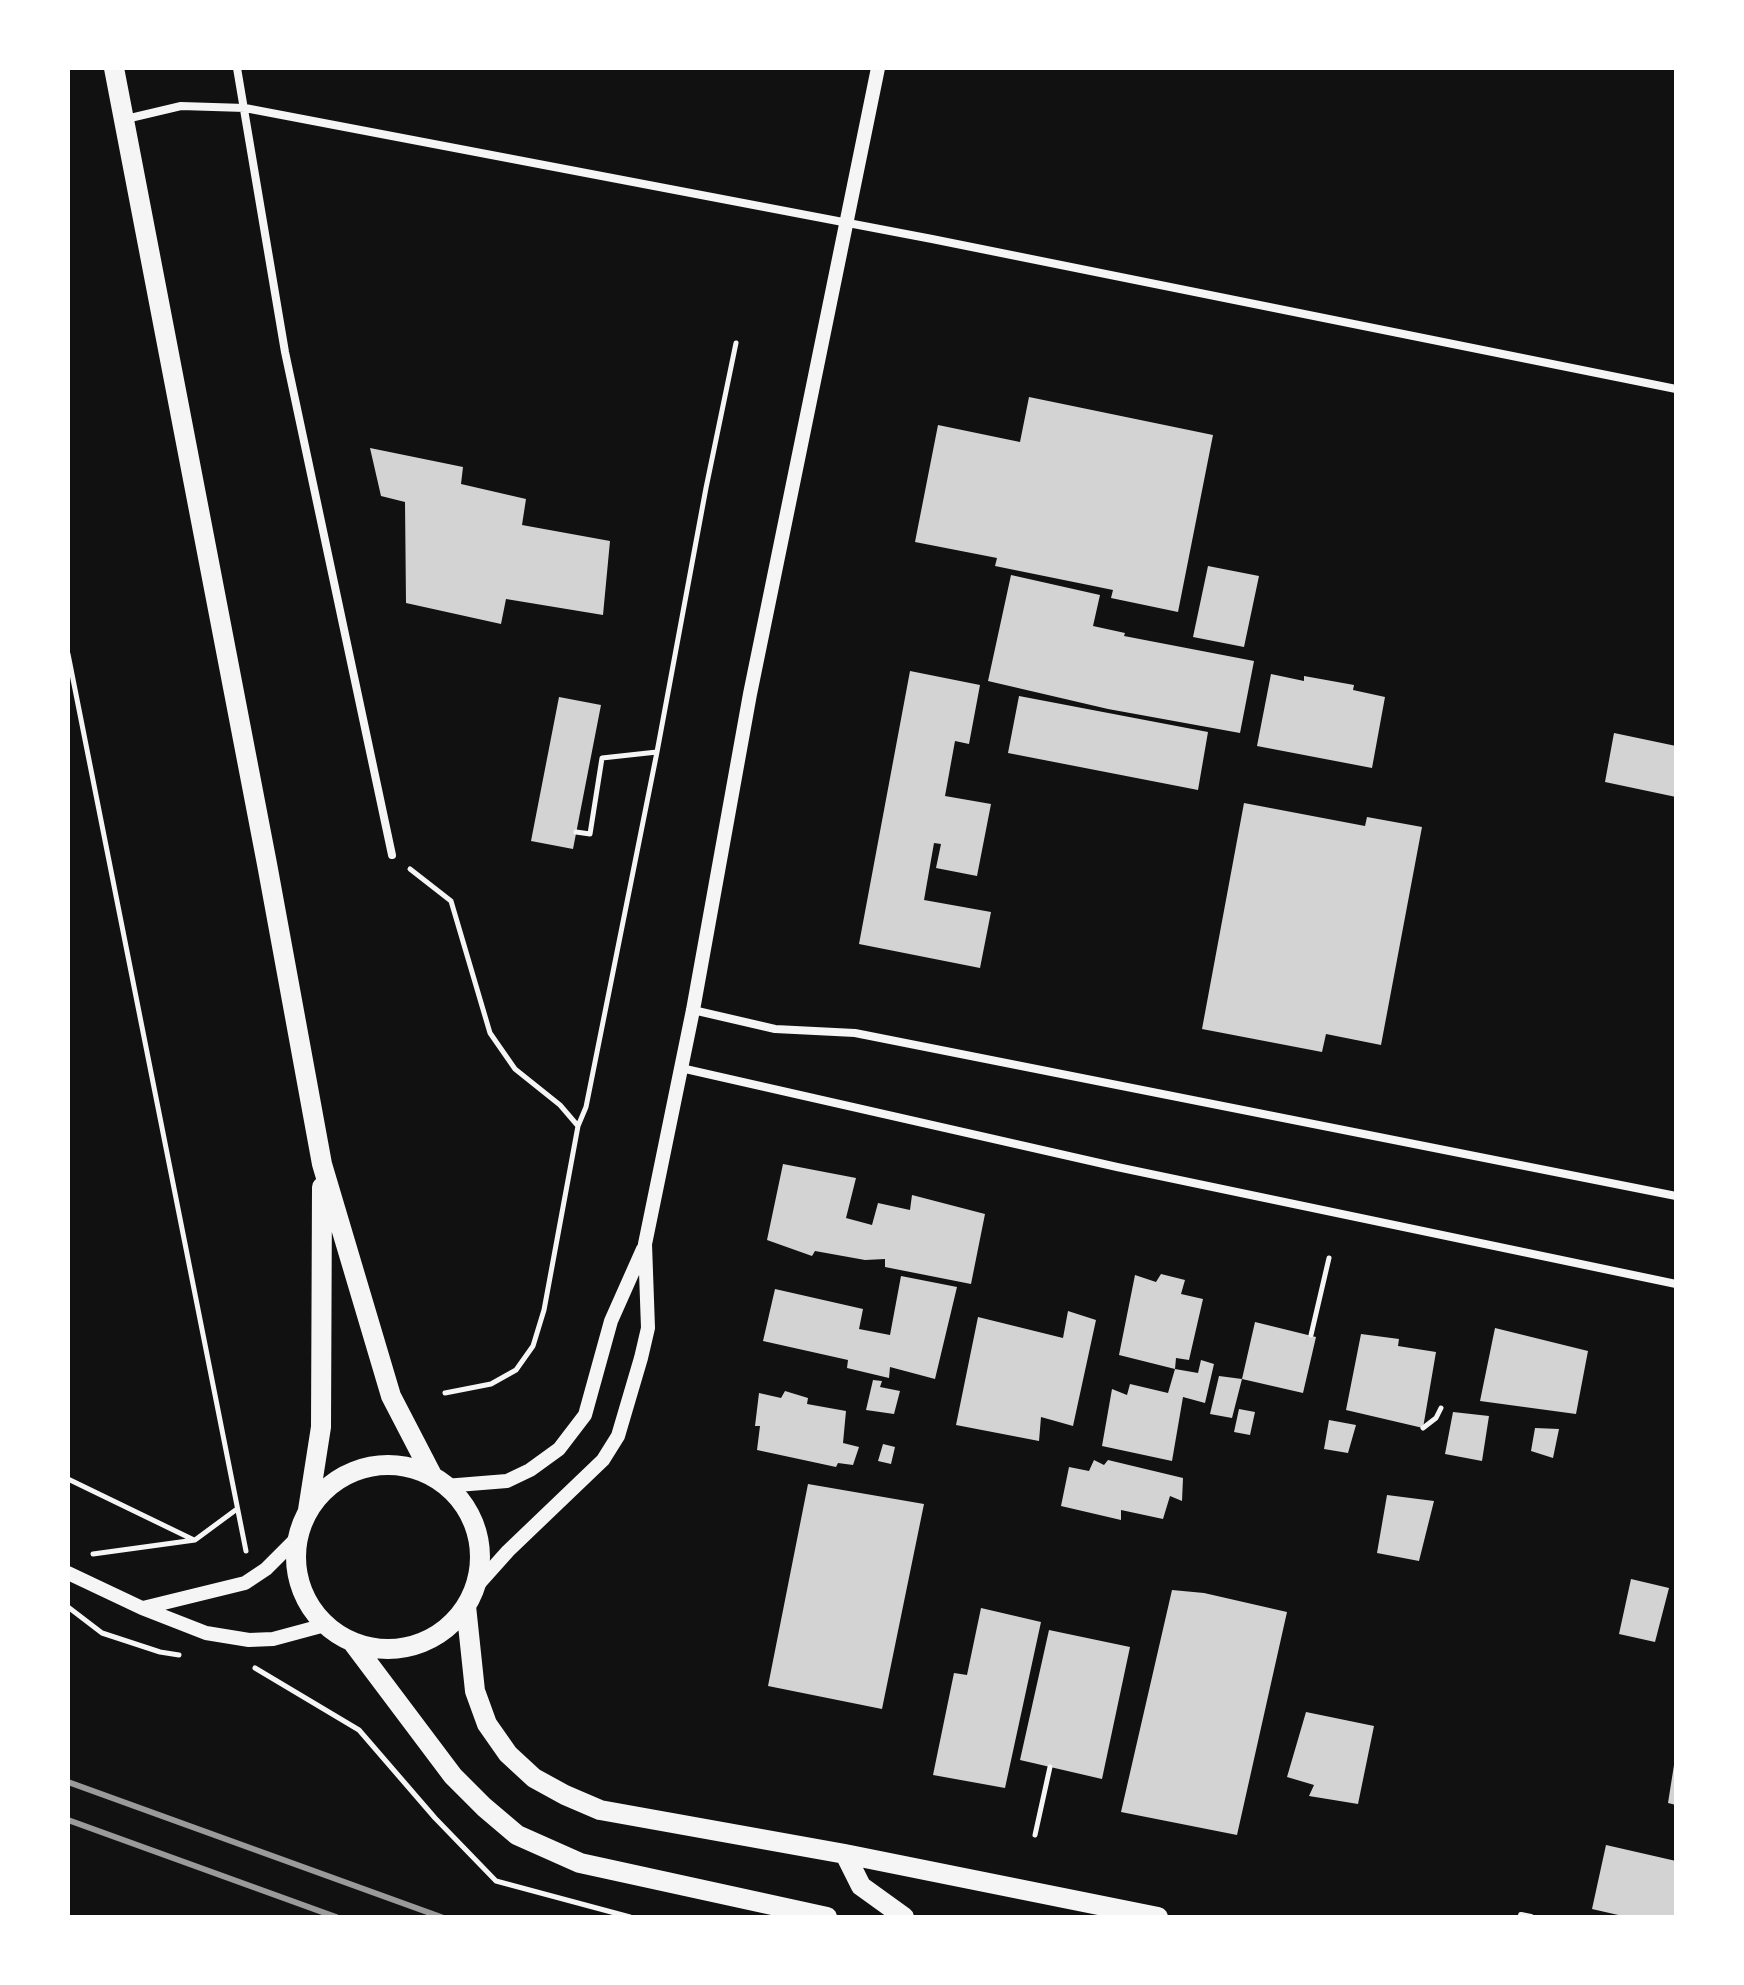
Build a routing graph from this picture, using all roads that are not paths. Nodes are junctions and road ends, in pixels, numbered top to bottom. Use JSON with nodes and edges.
{"nodes":[{"id":1,"x":114,"y":68,"type":"edge"},
{"id":2,"x":237,"y":68,"type":"edge"},
{"id":3,"x":878,"y":68,"type":"edge"},
{"id":4,"x":245,"y":108,"type":"junction"},
{"id":5,"x":125,"y":119,"type":"junction"},
{"id":6,"x":848,"y":222,"type":"junction"},
{"id":7,"x":1676,"y":389,"type":"edge"},
{"id":8,"x":392,"y":855,"type":"road end"},
{"id":9,"x":693,"y":1010,"type":"junction"},
{"id":10,"x":681,"y":1068,"type":"junction"},
{"id":11,"x":322,"y":1164,"type":"junction"},
{"id":12,"x":1676,"y":1196,"type":"edge"},
{"id":13,"x":645,"y":1244,"type":"junction"},
{"id":14,"x":1676,"y":1284,"type":"edge"},
{"id":15,"x":439,"y":1481,"type":"junction"},
{"id":16,"x":308,"y":1510,"type":"junction"},
{"id":17,"x":296,"y":1539,"type":"junction"},
{"id":18,"x":68,"y":1573,"type":"edge"},
{"id":19,"x":470,"y":1598,"type":"junction"},
{"id":20,"x":142,"y":1608,"type":"junction"},
{"id":21,"x":325,"y":1625,"type":"junction"},
{"id":22,"x":353,"y":1643,"type":"junction"},
{"id":23,"x":845,"y":1854,"type":"junction"},
{"id":24,"x":1521,"y":1915,"type":"edge"},
{"id":25,"x":827,"y":1917,"type":"edge"},
{"id":26,"x":904,"y":1917,"type":"edge"},
{"id":27,"x":1158,"y":1917,"type":"edge"},
{"id":28,"x":1531,"y":1917,"type":"edge"}],
"edges":[{"from":1,"to":5,"type":"main road"},
{"from":2,"to":4,"type":"street"},
{"from":3,"to":6,"type":"street"},
{"from":4,"to":5,"type":"street"},
{"from":4,"to":6,"type":"street"},
{"from":4,"to":8,"type":"street"},
{"from":5,"to":11,"type":"main road"},
{"from":6,"to":7,"type":"street"},
{"from":6,"to":9,"type":"street"},
{"from":9,"to":10,"type":"street"},
{"from":9,"to":12,"type":"street"},
{"from":10,"to":13,"type":"street"},
{"from":10,"to":14,"type":"street"},
{"from":11,"to":15,"type":"main road"},
{"from":11,"to":16,"type":"main road"},
{"from":13,"to":15,"type":"street"},
{"from":13,"to":19,"type":"street"},
{"from":15,"to":16,"type":"main road"},
{"from":15,"to":19,"type":"main road"},
{"from":16,"to":17,"type":"main road"},
{"from":17,"to":20,"type":"street"},
{"from":17,"to":21,"type":"main road"},
{"from":18,"to":20,"type":"street"},
{"from":19,"to":22,"type":"main road"},
{"from":19,"to":23,"type":"main road"},
{"from":20,"to":21,"type":"street"},
{"from":21,"to":22,"type":"main road"},
{"from":22,"to":25,"type":"main road"},
{"from":23,"to":26,"type":"main road"},
{"from":23,"to":27,"type":"main road"},
{"from":24,"to":28,"type":"lane"}]}
